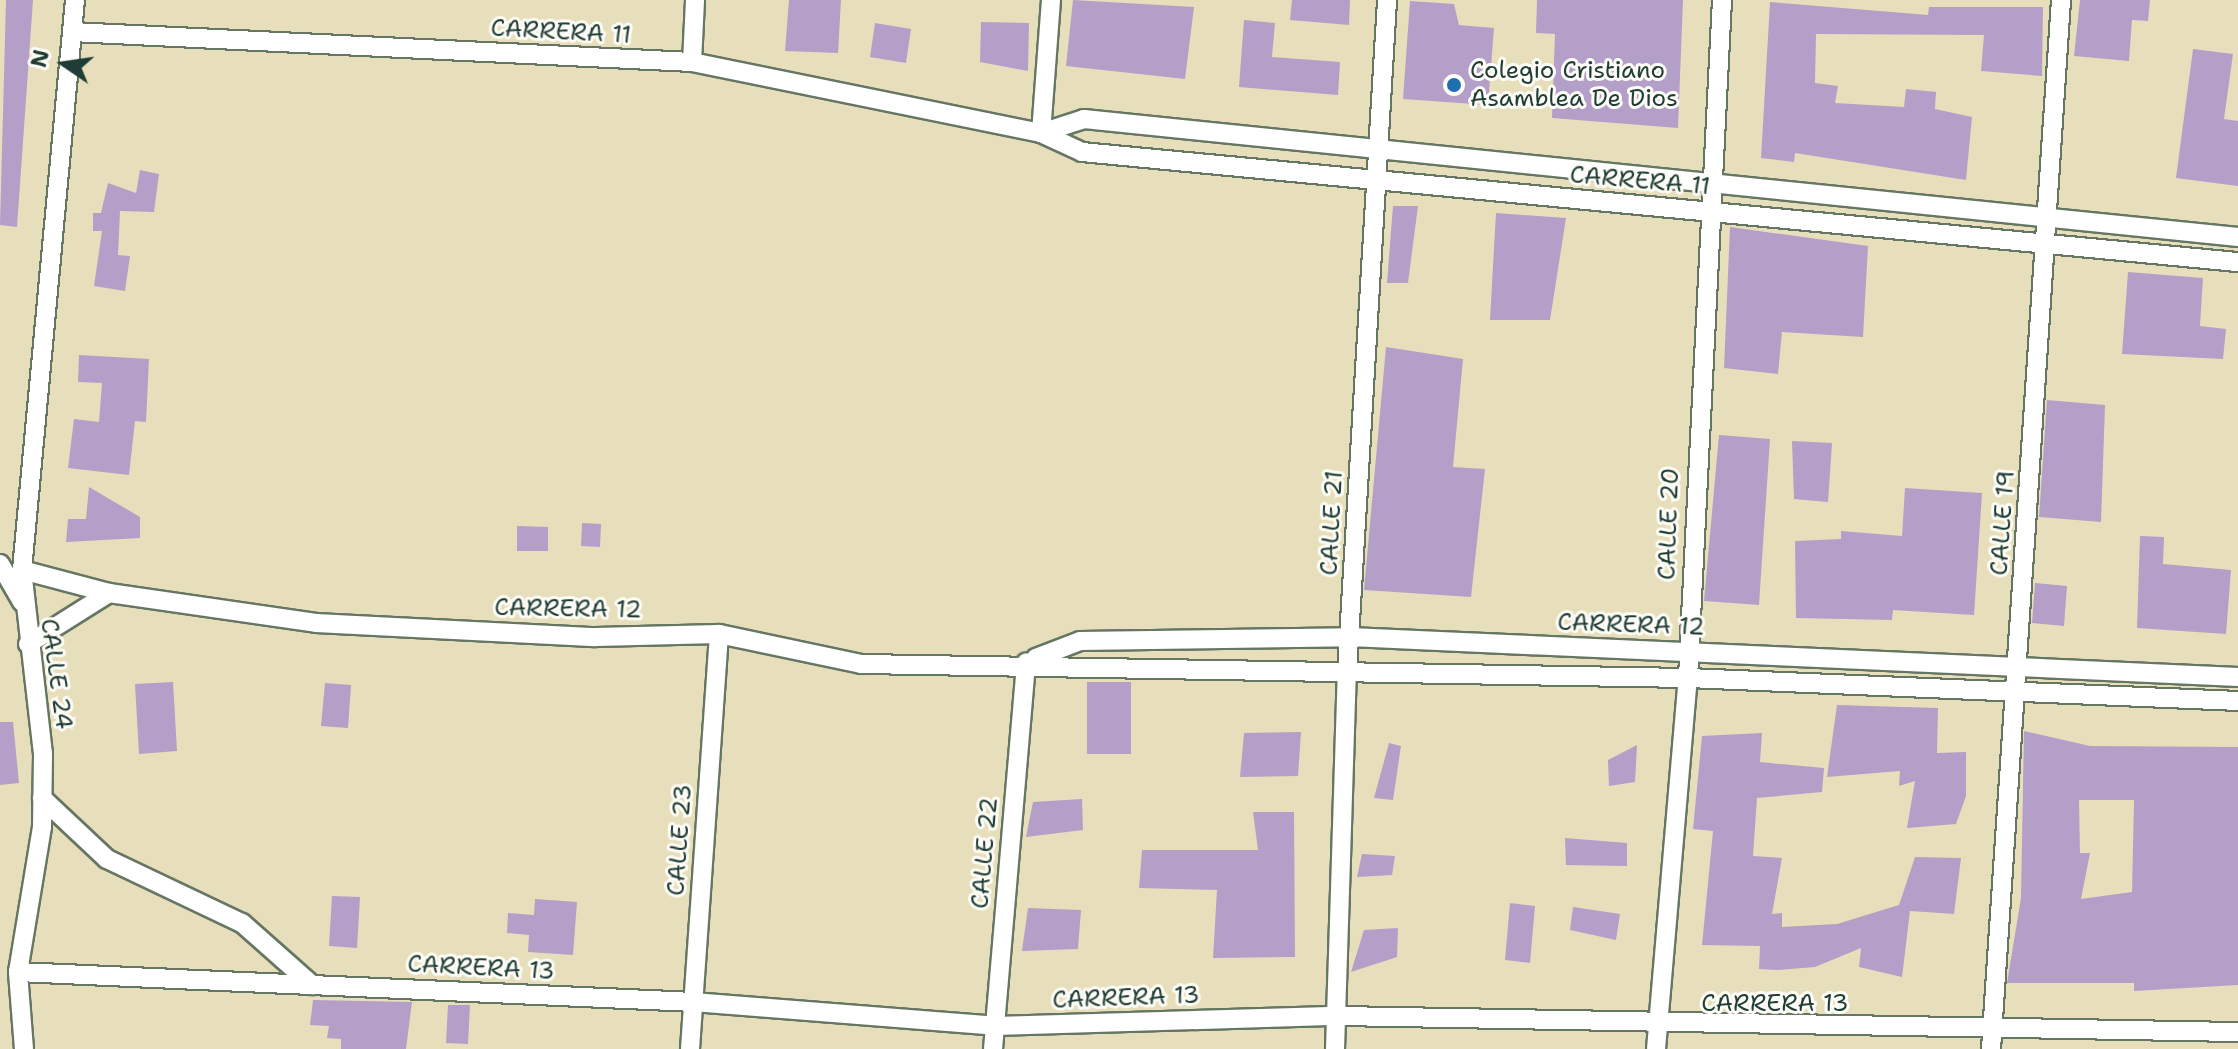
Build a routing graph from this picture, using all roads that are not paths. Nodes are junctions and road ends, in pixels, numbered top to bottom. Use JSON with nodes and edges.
{"nodes":[{"id":1,"x":75,"y":0,"type":"edge"},
{"id":2,"x":695,"y":0,"type":"edge"},
{"id":3,"x":1051,"y":0,"type":"edge"},
{"id":4,"x":1387,"y":0,"type":"edge"},
{"id":5,"x":1722,"y":0,"type":"edge"},
{"id":6,"x":2061,"y":0,"type":"edge"},
{"id":7,"x":72,"y":32,"type":"junction"},
{"id":8,"x":692,"y":62,"type":"junction"},
{"id":9,"x":1041,"y":133,"type":"junction"},
{"id":10,"x":1379,"y":147,"type":"junction"},
{"id":11,"x":1377,"y":180,"type":"junction"},
{"id":12,"x":1707,"y":180,"type":"junction"},
{"id":13,"x":1706,"y":211,"type":"junction"},
{"id":14,"x":2049,"y":212,"type":"junction"},
{"id":15,"x":2238,"y":237,"type":"edge"},
{"id":16,"x":2047,"y":243,"type":"junction"},
{"id":17,"x":2238,"y":262,"type":"edge"},
{"id":18,"x":0,"y":564,"type":"edge"},
{"id":19,"x":22,"y":570,"type":"junction"},
{"id":20,"x":109,"y":593,"type":"junction"},
{"id":21,"x":23,"y":605,"type":"junction"},
{"id":22,"x":719,"y":634,"type":"junction"},
{"id":23,"x":1350,"y":637,"type":"junction"},
{"id":24,"x":28,"y":644,"type":"junction"},
{"id":25,"x":1688,"y":652,"type":"junction"},
{"id":26,"x":1026,"y":662,"type":"junction"},
{"id":27,"x":2017,"y":664,"type":"junction"},
{"id":28,"x":1347,"y":672,"type":"junction"},
{"id":29,"x":2238,"y":677,"type":"edge"},
{"id":30,"x":1688,"y":678,"type":"junction"},
{"id":31,"x":2015,"y":696,"type":"junction"},
{"id":32,"x":2238,"y":701,"type":"edge"},
{"id":33,"x":42,"y":798,"type":"junction"},
{"id":34,"x":18,"y":972,"type":"junction"},
{"id":35,"x":312,"y":985,"type":"junction"},
{"id":36,"x":693,"y":1002,"type":"junction"},
{"id":37,"x":1338,"y":1016,"type":"junction"},
{"id":38,"x":995,"y":1026,"type":"junction"},
{"id":39,"x":1658,"y":1027,"type":"junction"},
{"id":40,"x":1992,"y":1029,"type":"junction"},
{"id":41,"x":2238,"y":1032,"type":"edge"},
{"id":42,"x":24,"y":1049,"type":"edge"},
{"id":43,"x":690,"y":1049,"type":"edge"},
{"id":44,"x":993,"y":1049,"type":"edge"},
{"id":45,"x":1335,"y":1049,"type":"edge"},
{"id":46,"x":1656,"y":1049,"type":"edge"},
{"id":47,"x":1991,"y":1049,"type":"edge"}],
"edges":[{"from":1,"to":7,"type":"street","name":"CALLE 24"},
{"from":2,"to":8,"type":"street"},
{"from":3,"to":9,"type":"street"},
{"from":4,"to":10,"type":"street","name":"CALLE 21"},
{"from":5,"to":12,"type":"street","name":"CALLE 20"},
{"from":6,"to":14,"type":"street","name":"CALLE 19"},
{"from":7,"to":8,"type":"street","name":"CARRERA 11"},
{"from":7,"to":19,"type":"street","name":"CALLE 24"},
{"from":8,"to":9,"type":"street","name":"CARRERA 11"},
{"from":9,"to":10,"type":"street","name":"CARRERA 11"},
{"from":9,"to":11,"type":"street","name":"CARRERA 11"},
{"from":10,"to":11,"type":"street","name":"CALLE 21"},
{"from":10,"to":12,"type":"street","name":"CARRERA 11"},
{"from":11,"to":13,"type":"street","name":"CARRERA 11"},
{"from":11,"to":23,"type":"street","name":"CALLE 21"},
{"from":12,"to":13,"type":"street","name":"CALLE 20"},
{"from":12,"to":14,"type":"street","name":"CARRERA 11"},
{"from":13,"to":16,"type":"street","name":"CARRERA 11"},
{"from":13,"to":25,"type":"street","name":"CALLE 20"},
{"from":14,"to":15,"type":"street","name":"CARRERA 11"},
{"from":14,"to":16,"type":"street","name":"CALLE 19"},
{"from":16,"to":17,"type":"street","name":"CARRERA 11"},
{"from":16,"to":27,"type":"street","name":"CALLE 19"},
{"from":18,"to":21,"type":"street"},
{"from":19,"to":20,"type":"street","name":"CARRERA 12"},
{"from":19,"to":21,"type":"street","name":"CALLE 24"},
{"from":20,"to":22,"type":"street","name":"CARRERA 12"},
{"from":20,"to":24,"type":"street"},
{"from":21,"to":24,"type":"street","name":"CALLE 24"},
{"from":22,"to":26,"type":"street","name":"CARRERA 12"},
{"from":22,"to":36,"type":"street","name":"CALLE 23"},
{"from":23,"to":25,"type":"street","name":"CARRERA 12"},
{"from":23,"to":26,"type":"street","name":"CARRERA 12"},
{"from":23,"to":28,"type":"street","name":"CALLE 21"},
{"from":24,"to":33,"type":"street","name":"CALLE 24"},
{"from":25,"to":27,"type":"street","name":"CARRERA 12"},
{"from":25,"to":30,"type":"street","name":"CALLE 20"},
{"from":26,"to":28,"type":"street","name":"CARRERA 12"},
{"from":26,"to":38,"type":"street","name":"CALLE 22"},
{"from":27,"to":29,"type":"street","name":"CARRERA 12"},
{"from":27,"to":31,"type":"street","name":"CALLE 19"},
{"from":28,"to":30,"type":"street","name":"CARRERA 12"},
{"from":28,"to":37,"type":"street","name":"CALLE 21"},
{"from":30,"to":31,"type":"street","name":"CARRERA 12"},
{"from":30,"to":39,"type":"street","name":"CALLE 20"},
{"from":31,"to":32,"type":"street","name":"CARRERA 12"},
{"from":31,"to":40,"type":"street","name":"CALLE 19"},
{"from":33,"to":34,"type":"street","name":"CALLE 24"},
{"from":33,"to":35,"type":"street"},
{"from":34,"to":35,"type":"street","name":"CARRERA 13"},
{"from":34,"to":42,"type":"street","name":"CALLE 24"},
{"from":35,"to":36,"type":"street","name":"CARRERA 13"},
{"from":36,"to":38,"type":"street","name":"CARRERA 13"},
{"from":36,"to":43,"type":"street","name":"CALLE 23"},
{"from":37,"to":38,"type":"street","name":"CARRERA 13"},
{"from":37,"to":39,"type":"street","name":"CARRERA 13"},
{"from":37,"to":45,"type":"street","name":"CALLE 21"},
{"from":38,"to":44,"type":"street","name":"CALLE 22"},
{"from":39,"to":40,"type":"street","name":"CARRERA 13"},
{"from":39,"to":46,"type":"street","name":"CALLE 20"},
{"from":40,"to":41,"type":"street","name":"CARRERA 13"},
{"from":40,"to":47,"type":"street","name":"CALLE 19"}]}
